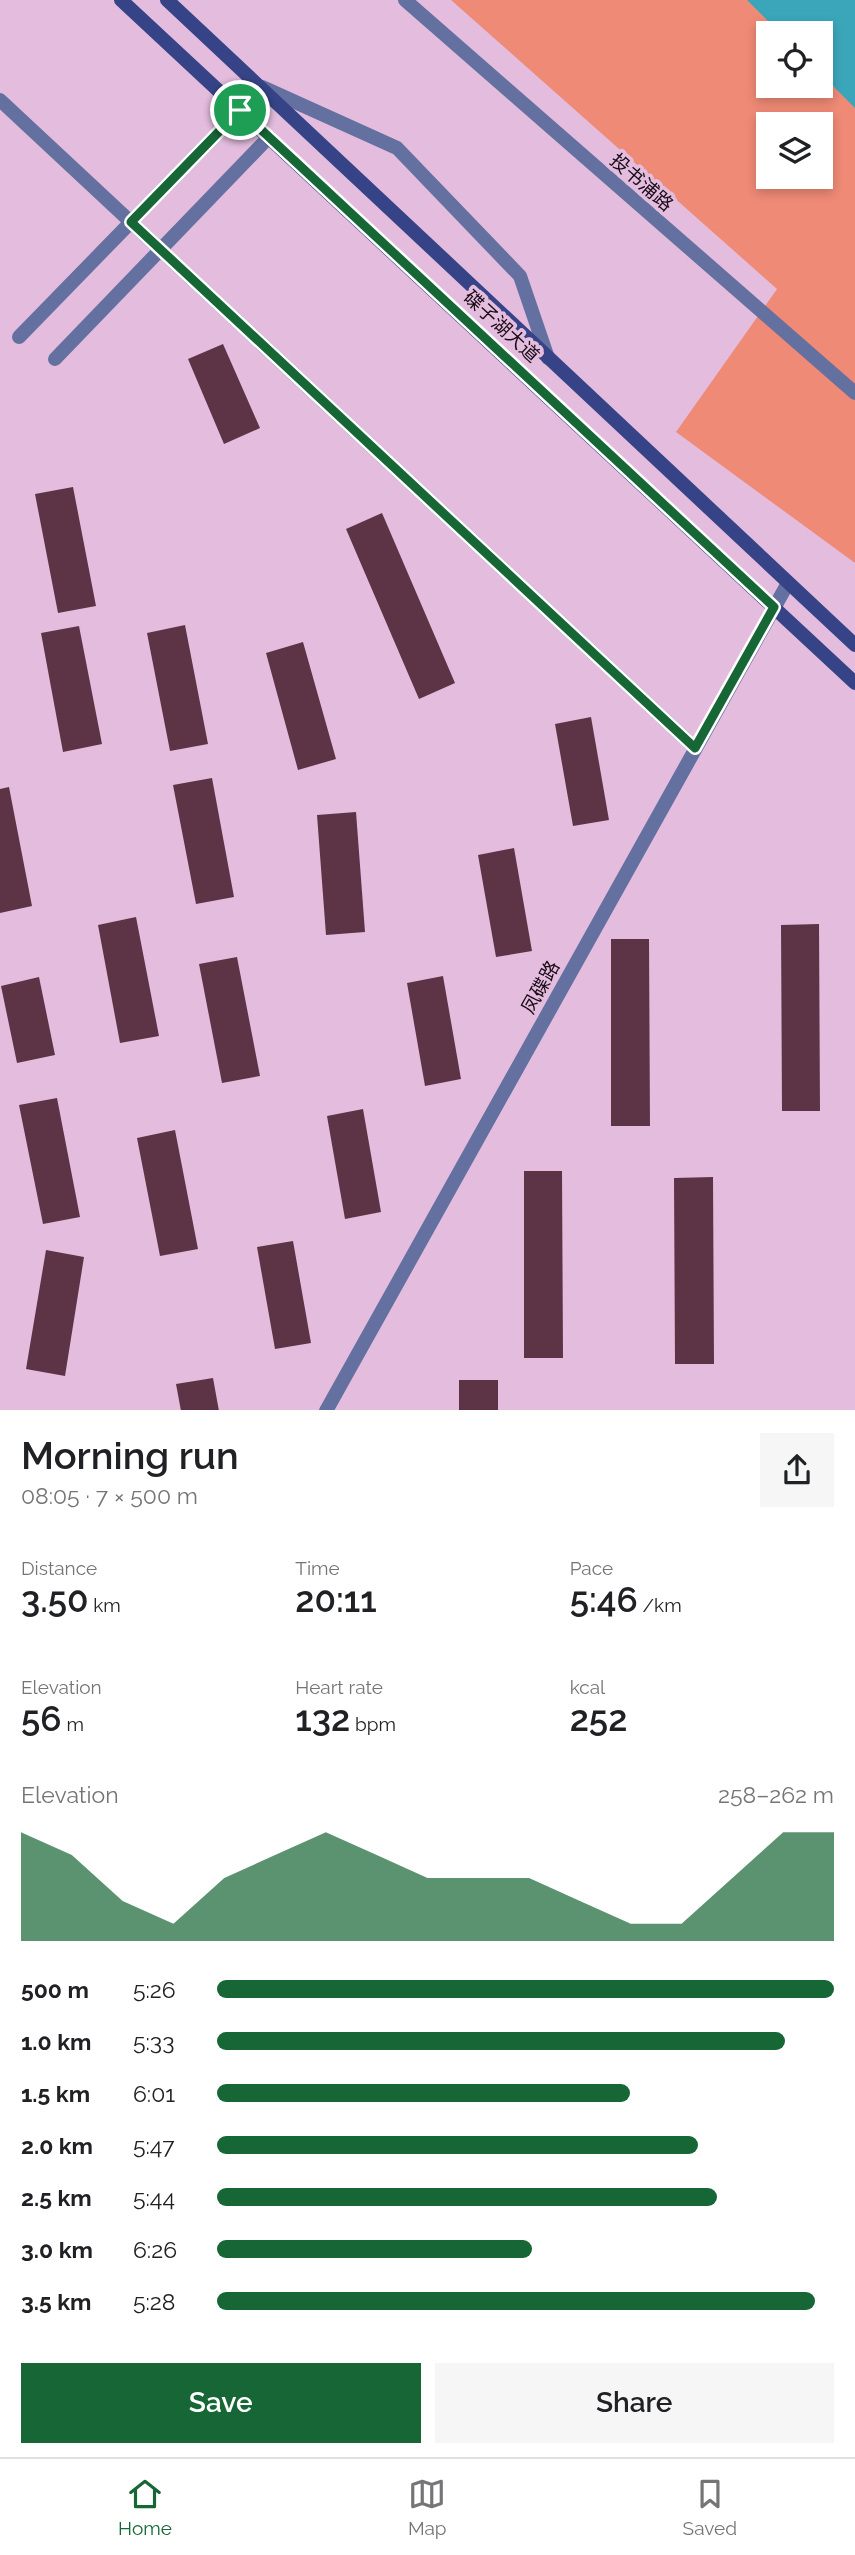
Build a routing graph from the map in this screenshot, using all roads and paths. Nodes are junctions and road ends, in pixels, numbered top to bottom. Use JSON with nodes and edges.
{"nodes":[{"id":1,"x":121,"y":0,"type":"edge"},
{"id":2,"x":167,"y":0,"type":"edge"},
{"id":3,"x":405,"y":0,"type":"edge"},
{"id":4,"x":258,"y":85,"type":"junction"},
{"id":5,"x":0,"y":100,"type":"edge"},
{"id":6,"x":240,"y":110,"type":"junction"},
{"id":7,"x":269,"y":137,"type":"junction"},
{"id":8,"x":131,"y":222,"type":"junction"},
{"id":9,"x":160,"y":250,"type":"junction"},
{"id":10,"x":19,"y":337,"type":"dead end"},
{"id":11,"x":548,"y":358,"type":"junction"},
{"id":12,"x":55,"y":359,"type":"dead end"},
{"id":13,"x":855,"y":393,"type":"edge"},
{"id":14,"x":788,"y":583,"type":"junction"},
{"id":15,"x":774,"y":607,"type":"junction"},
{"id":16,"x":855,"y":645,"type":"edge"},
{"id":17,"x":855,"y":683,"type":"edge"},
{"id":18,"x":695,"y":748,"type":"junction"},
{"id":19,"x":326,"y":1410,"type":"edge"}],
"edges":[{"from":1,"to":6,"type":"main road","name":"碟子湖大道"},
{"from":2,"to":4,"type":"main road","name":"碟子湖大道"},
{"from":3,"to":13,"type":"street","name":"投书浦路"},
{"from":4,"to":11,"type":"main road","name":"碟子湖大道"},
{"from":4,"to":11,"type":"street"},
{"from":5,"to":8,"type":"street"},
{"from":6,"to":7,"type":"main road","name":"碟子湖大道"},
{"from":6,"to":8,"type":"street"},
{"from":7,"to":9,"type":"street"},
{"from":7,"to":15,"type":"main road","name":"碟子湖大道"},
{"from":8,"to":9,"type":"street"},
{"from":8,"to":10,"type":"street"},
{"from":9,"to":12,"type":"street"},
{"from":9,"to":18,"type":"street"},
{"from":11,"to":14,"type":"main road","name":"碟子湖大道"},
{"from":14,"to":15,"type":"street","name":"凤碟路"},
{"from":14,"to":16,"type":"main road","name":"碟子湖大道"},
{"from":15,"to":17,"type":"main road","name":"碟子湖大道"},
{"from":15,"to":18,"type":"street","name":"凤碟路"},
{"from":18,"to":19,"type":"street","name":"凤碟路"}]}
